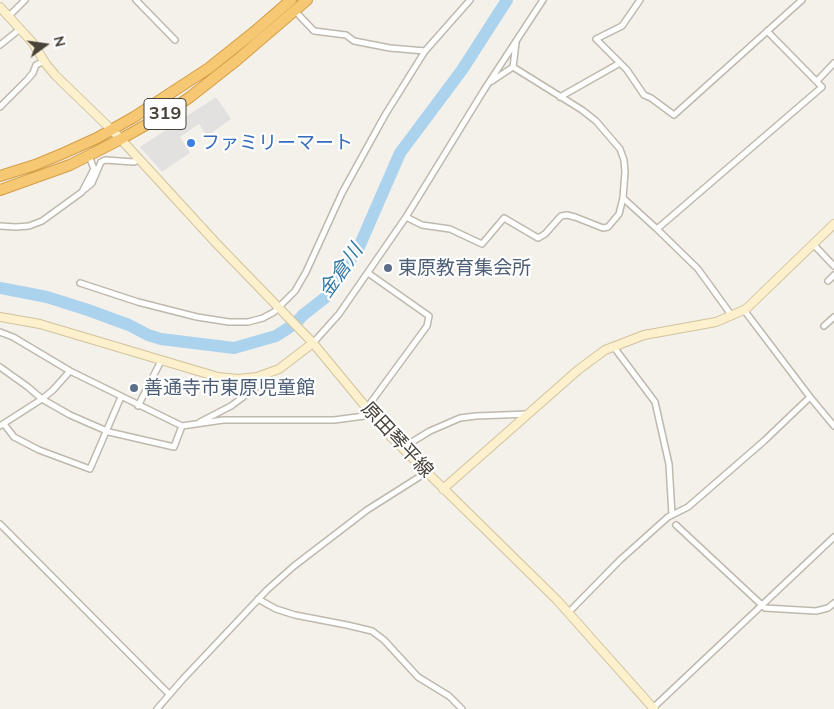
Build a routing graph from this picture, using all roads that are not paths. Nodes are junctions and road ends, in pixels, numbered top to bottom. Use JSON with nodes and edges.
{"nodes":[{"id":1,"x":25,"y":0,"type":"edge"},
{"id":2,"x":136,"y":0,"type":"edge"},
{"id":3,"x":307,"y":0,"type":"edge"},
{"id":4,"x":470,"y":0,"type":"edge"},
{"id":5,"x":543,"y":0,"type":"edge"},
{"id":6,"x":640,"y":0,"type":"edge"},
{"id":7,"x":802,"y":0,"type":"edge"},
{"id":8,"x":290,"y":4,"type":"edge"},
{"id":9,"x":0,"y":7,"type":"edge"},
{"id":10,"x":9,"y":16,"type":"junction"},
{"id":11,"x":20,"y":29,"type":"junction"},
{"id":12,"x":767,"y":31,"type":"junction"},
{"id":13,"x":175,"y":40,"type":"dead end"},
{"id":14,"x":516,"y":41,"type":"junction"},
{"id":15,"x":0,"y":45,"type":"edge"},
{"id":16,"x":425,"y":51,"type":"junction"},
{"id":17,"x":44,"y":61,"type":"junction"},
{"id":18,"x":620,"y":63,"type":"junction"},
{"id":19,"x":834,"y":63,"type":"edge"},
{"id":20,"x":512,"y":67,"type":"junction"},
{"id":21,"x":817,"y":81,"type":"junction"},
{"id":22,"x":489,"y":82,"type":"junction"},
{"id":23,"x":560,"y":97,"type":"junction"},
{"id":24,"x":0,"y":107,"type":"edge"},
{"id":25,"x":112,"y":130,"type":"junction"},
{"id":26,"x":121,"y":139,"type":"junction"},
{"id":27,"x":89,"y":156,"type":"junction"},
{"id":28,"x":139,"y":159,"type":"junction"},
{"id":29,"x":0,"y":176,"type":"edge"},
{"id":30,"x":0,"y":190,"type":"edge"},
{"id":31,"x":82,"y":192,"type":"junction"},
{"id":32,"x":623,"y":198,"type":"junction"},
{"id":33,"x":406,"y":217,"type":"junction"},
{"id":34,"x":834,"y":224,"type":"edge"},
{"id":35,"x":0,"y":226,"type":"edge"},
{"id":36,"x":658,"y":229,"type":"junction"},
{"id":37,"x":813,"y":244,"type":"junction"},
{"id":38,"x":834,"y":266,"type":"edge"},
{"id":39,"x":368,"y":274,"type":"junction"},
{"id":40,"x":834,"y":275,"type":"edge"},
{"id":41,"x":828,"y":281,"type":"dead end"},
{"id":42,"x":80,"y":283,"type":"dead end"},
{"id":43,"x":279,"y":308,"type":"junction"},
{"id":44,"x":744,"y":310,"type":"junction"},
{"id":45,"x":732,"y":316,"type":"junction"},
{"id":46,"x":834,"y":316,"type":"edge"},
{"id":47,"x":0,"y":317,"type":"edge"},
{"id":48,"x":824,"y":326,"type":"dead end"},
{"id":49,"x":0,"y":332,"type":"edge"},
{"id":50,"x":310,"y":341,"type":"junction"},
{"id":51,"x":613,"y":346,"type":"junction"},
{"id":52,"x":161,"y":361,"type":"junction"},
{"id":53,"x":0,"y":367,"type":"edge"},
{"id":54,"x":70,"y":371,"type":"junction"},
{"id":55,"x":257,"y":377,"type":"junction"},
{"id":56,"x":810,"y":397,"type":"junction"},
{"id":57,"x":121,"y":398,"type":"junction"},
{"id":58,"x":42,"y":399,"type":"junction"},
{"id":59,"x":138,"y":406,"type":"junction"},
{"id":60,"x":369,"y":412,"type":"junction"},
{"id":61,"x":528,"y":414,"type":"junction"},
{"id":62,"x":198,"y":423,"type":"junction"},
{"id":63,"x":2,"y":425,"type":"edge"},
{"id":64,"x":182,"y":426,"type":"junction"},
{"id":65,"x":834,"y":426,"type":"edge"},
{"id":66,"x":106,"y":430,"type":"junction"},
{"id":67,"x":402,"y":448,"type":"junction"},
{"id":68,"x":426,"y":472,"type":"junction"},
{"id":69,"x":444,"y":489,"type":"junction"},
{"id":70,"x":672,"y":514,"type":"junction"},
{"id":71,"x":0,"y":524,"type":"edge"},
{"id":72,"x":676,"y":525,"type":"dead end"},
{"id":73,"x":834,"y":537,"type":"edge"},
{"id":74,"x":258,"y":598,"type":"junction"},
{"id":75,"x":834,"y":603,"type":"edge"},
{"id":76,"x":761,"y":604,"type":"junction"},
{"id":77,"x":568,"y":613,"type":"junction"},
{"id":78,"x":169,"y":694,"type":"junction"},
{"id":79,"x":652,"y":708,"type":"edge"},
{"id":80,"x":157,"y":709,"type":"edge"},
{"id":81,"x":462,"y":709,"type":"edge"}],
"edges":[{"from":1,"to":10,"type":"street"},
{"from":2,"to":13,"type":"street"},
{"from":3,"to":8,"type":"highway","number":"319"},
{"from":4,"to":16,"type":"street"},
{"from":5,"to":14,"type":"street"},
{"from":6,"to":18,"type":"street"},
{"from":7,"to":12,"type":"street"},
{"from":8,"to":16,"type":"street"},
{"from":8,"to":25,"type":"highway","number":"319"},
{"from":8,"to":26,"type":"highway","number":"319"},
{"from":9,"to":10,"type":"main road","name":"原田琴平線"},
{"from":10,"to":11,"type":"main road","name":"原田琴平線"},
{"from":11,"to":15,"type":"street"},
{"from":11,"to":17,"type":"main road","name":"原田琴平線"},
{"from":12,"to":18,"type":"street"},
{"from":12,"to":21,"type":"street"},
{"from":14,"to":20,"type":"street"},
{"from":14,"to":22,"type":"street"},
{"from":16,"to":43,"type":"street"},
{"from":17,"to":24,"type":"street"},
{"from":17,"to":25,"type":"main road","name":"原田琴平線"},
{"from":18,"to":23,"type":"street"},
{"from":19,"to":21,"type":"street"},
{"from":20,"to":22,"type":"street"},
{"from":20,"to":23,"type":"street"},
{"from":21,"to":36,"type":"street"},
{"from":22,"to":33,"type":"street"},
{"from":23,"to":32,"type":"street"},
{"from":25,"to":26,"type":"main road","name":"原田琴平線"},
{"from":25,"to":29,"type":"highway","number":"319"},
{"from":26,"to":27,"type":"highway","number":"319"},
{"from":26,"to":28,"type":"main road","name":"原田琴平線"},
{"from":27,"to":30,"type":"highway","number":"319"},
{"from":27,"to":31,"type":"street"},
{"from":28,"to":31,"type":"street"},
{"from":28,"to":43,"type":"main road","name":"原田琴平線"},
{"from":31,"to":35,"type":"street"},
{"from":32,"to":33,"type":"street"},
{"from":32,"to":36,"type":"street"},
{"from":33,"to":39,"type":"street"},
{"from":34,"to":37,"type":"main road","name":"原田琴平線"},
{"from":36,"to":45,"type":"street"},
{"from":37,"to":38,"type":"street"},
{"from":37,"to":44,"type":"main road","name":"原田琴平線"},
{"from":39,"to":50,"type":"street"},
{"from":39,"to":60,"type":"street"},
{"from":40,"to":41,"type":"street"},
{"from":42,"to":43,"type":"street"},
{"from":43,"to":50,"type":"main road","name":"原田琴平線"},
{"from":44,"to":45,"type":"main road","name":"原田琴平線"},
{"from":44,"to":56,"type":"street"},
{"from":45,"to":51,"type":"main road","name":"原田琴平線"},
{"from":46,"to":48,"type":"street"},
{"from":47,"to":52,"type":"main road"},
{"from":49,"to":54,"type":"street"},
{"from":50,"to":55,"type":"main road"},
{"from":50,"to":60,"type":"main road","name":"原田琴平線"},
{"from":51,"to":61,"type":"main road","name":"原田琴平線"},
{"from":51,"to":70,"type":"street"},
{"from":52,"to":55,"type":"main road"},
{"from":52,"to":59,"type":"street"},
{"from":53,"to":58,"type":"street"},
{"from":54,"to":57,"type":"street"},
{"from":54,"to":58,"type":"street"},
{"from":55,"to":62,"type":"street"},
{"from":56,"to":65,"type":"street"},
{"from":56,"to":70,"type":"street"},
{"from":57,"to":59,"type":"street"},
{"from":57,"to":66,"type":"street"},
{"from":58,"to":63,"type":"street"},
{"from":58,"to":66,"type":"street"},
{"from":59,"to":64,"type":"street"},
{"from":60,"to":62,"type":"street"},
{"from":60,"to":67,"type":"main road","name":"原田琴平線"},
{"from":61,"to":67,"type":"street"},
{"from":61,"to":69,"type":"main road","name":"原田琴平線"},
{"from":62,"to":64,"type":"street"},
{"from":63,"to":66,"type":"street"},
{"from":64,"to":66,"type":"street"},
{"from":67,"to":68,"type":"main road","name":"原田琴平線"},
{"from":68,"to":69,"type":"main road","name":"原田琴平線"},
{"from":68,"to":74,"type":"street"},
{"from":69,"to":77,"type":"main road"},
{"from":70,"to":77,"type":"street"},
{"from":71,"to":78,"type":"street"},
{"from":72,"to":76,"type":"street"},
{"from":73,"to":76,"type":"street"},
{"from":74,"to":78,"type":"street"},
{"from":74,"to":81,"type":"street"},
{"from":75,"to":76,"type":"street"},
{"from":76,"to":79,"type":"street"},
{"from":77,"to":79,"type":"main road"},
{"from":78,"to":80,"type":"street"}]}
